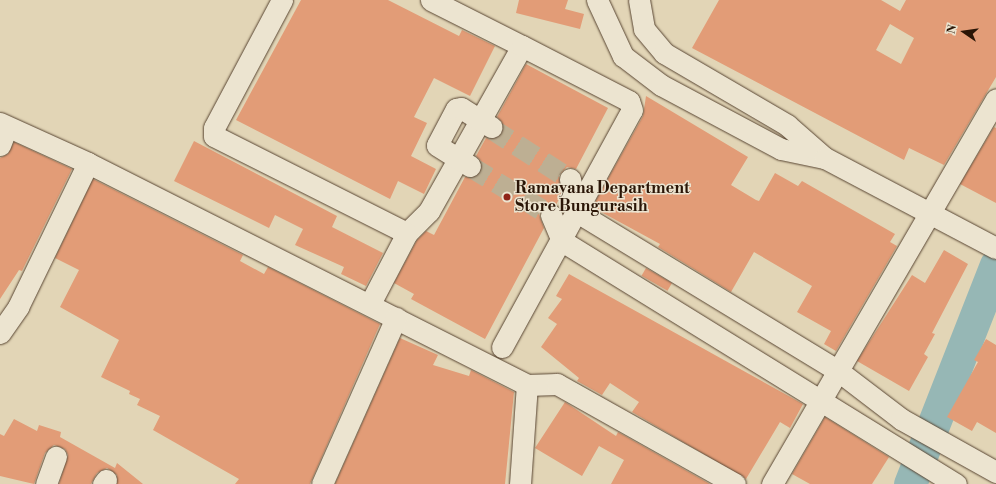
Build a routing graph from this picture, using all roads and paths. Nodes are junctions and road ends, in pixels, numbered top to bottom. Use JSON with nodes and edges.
{"nodes":[{"id":1,"x":282,"y":0,"type":"edge"},
{"id":2,"x":431,"y":0,"type":"edge"},
{"id":3,"x":597,"y":0,"type":"edge"},
{"id":4,"x":639,"y":0,"type":"edge"},
{"id":5,"x":522,"y":46,"type":"junction"},
{"id":6,"x":996,"y":99,"type":"edge"},
{"id":7,"x":2,"y":132,"type":"edge"},
{"id":8,"x":825,"y":158,"type":"junction"},
{"id":9,"x":88,"y":163,"type":"junction"},
{"id":10,"x":570,"y":179,"type":"dead end"},
{"id":11,"x":577,"y":212,"type":"junction"},
{"id":12,"x":932,"y":213,"type":"junction"},
{"id":13,"x":551,"y":215,"type":"tunnel mouth"},
{"id":14,"x":407,"y":233,"type":"junction"},
{"id":15,"x":562,"y":241,"type":"junction"},
{"id":16,"x":989,"y":244,"type":"edge"},
{"id":17,"x":373,"y":298,"type":"dead end"},
{"id":18,"x":396,"y":318,"type":"junction"},
{"id":19,"x":749,"y":319,"type":"junction"},
{"id":20,"x":0,"y":333,"type":"edge"},
{"id":21,"x":502,"y":347,"type":"dead end"},
{"id":22,"x":733,"y":348,"type":"junction"},
{"id":23,"x":837,"y":370,"type":"junction"},
{"id":24,"x":527,"y":385,"type":"junction"},
{"id":25,"x":818,"y":402,"type":"junction"},
{"id":26,"x":908,"y":423,"type":"junction"},
{"id":27,"x":895,"y":447,"type":"junction"},
{"id":28,"x":56,"y":457,"type":"dead end"},
{"id":29,"x":996,"y":472,"type":"edge"},
{"id":30,"x":46,"y":484,"type":"edge"},
{"id":31,"x":322,"y":484,"type":"edge"},
{"id":32,"x":520,"y":484,"type":"edge"},
{"id":33,"x":735,"y":484,"type":"edge"},
{"id":34,"x":772,"y":484,"type":"edge"},
{"id":35,"x":956,"y":484,"type":"edge"}],
"edges":[{"from":1,"to":14,"type":"street"},
{"from":2,"to":5,"type":"street"},
{"from":3,"to":8,"type":"street"},
{"from":4,"to":8,"type":"street"},
{"from":5,"to":11,"type":"street"},
{"from":5,"to":14,"type":"street"},
{"from":6,"to":12,"type":"street"},
{"from":7,"to":9,"type":"street"},
{"from":8,"to":12,"type":"street"},
{"from":9,"to":18,"type":"street"},
{"from":9,"to":20,"type":"street"},
{"from":10,"to":11,"type":"street"},
{"from":11,"to":15,"type":"street"},
{"from":11,"to":19,"type":"street"},
{"from":12,"to":16,"type":"street"},
{"from":12,"to":23,"type":"street"},
{"from":13,"to":15,"type":"street"},
{"from":14,"to":17,"type":"street"},
{"from":15,"to":21,"type":"street"},
{"from":15,"to":22,"type":"street"},
{"from":18,"to":24,"type":"street"},
{"from":18,"to":31,"type":"street"},
{"from":19,"to":22,"type":"street"},
{"from":19,"to":23,"type":"street"},
{"from":22,"to":25,"type":"street"},
{"from":23,"to":25,"type":"street"},
{"from":23,"to":26,"type":"street"},
{"from":24,"to":32,"type":"street"},
{"from":24,"to":33,"type":"street"},
{"from":25,"to":27,"type":"street"},
{"from":25,"to":34,"type":"street"},
{"from":26,"to":27,"type":"street"},
{"from":26,"to":29,"type":"street"},
{"from":27,"to":35,"type":"street"},
{"from":28,"to":30,"type":"street"}]}
